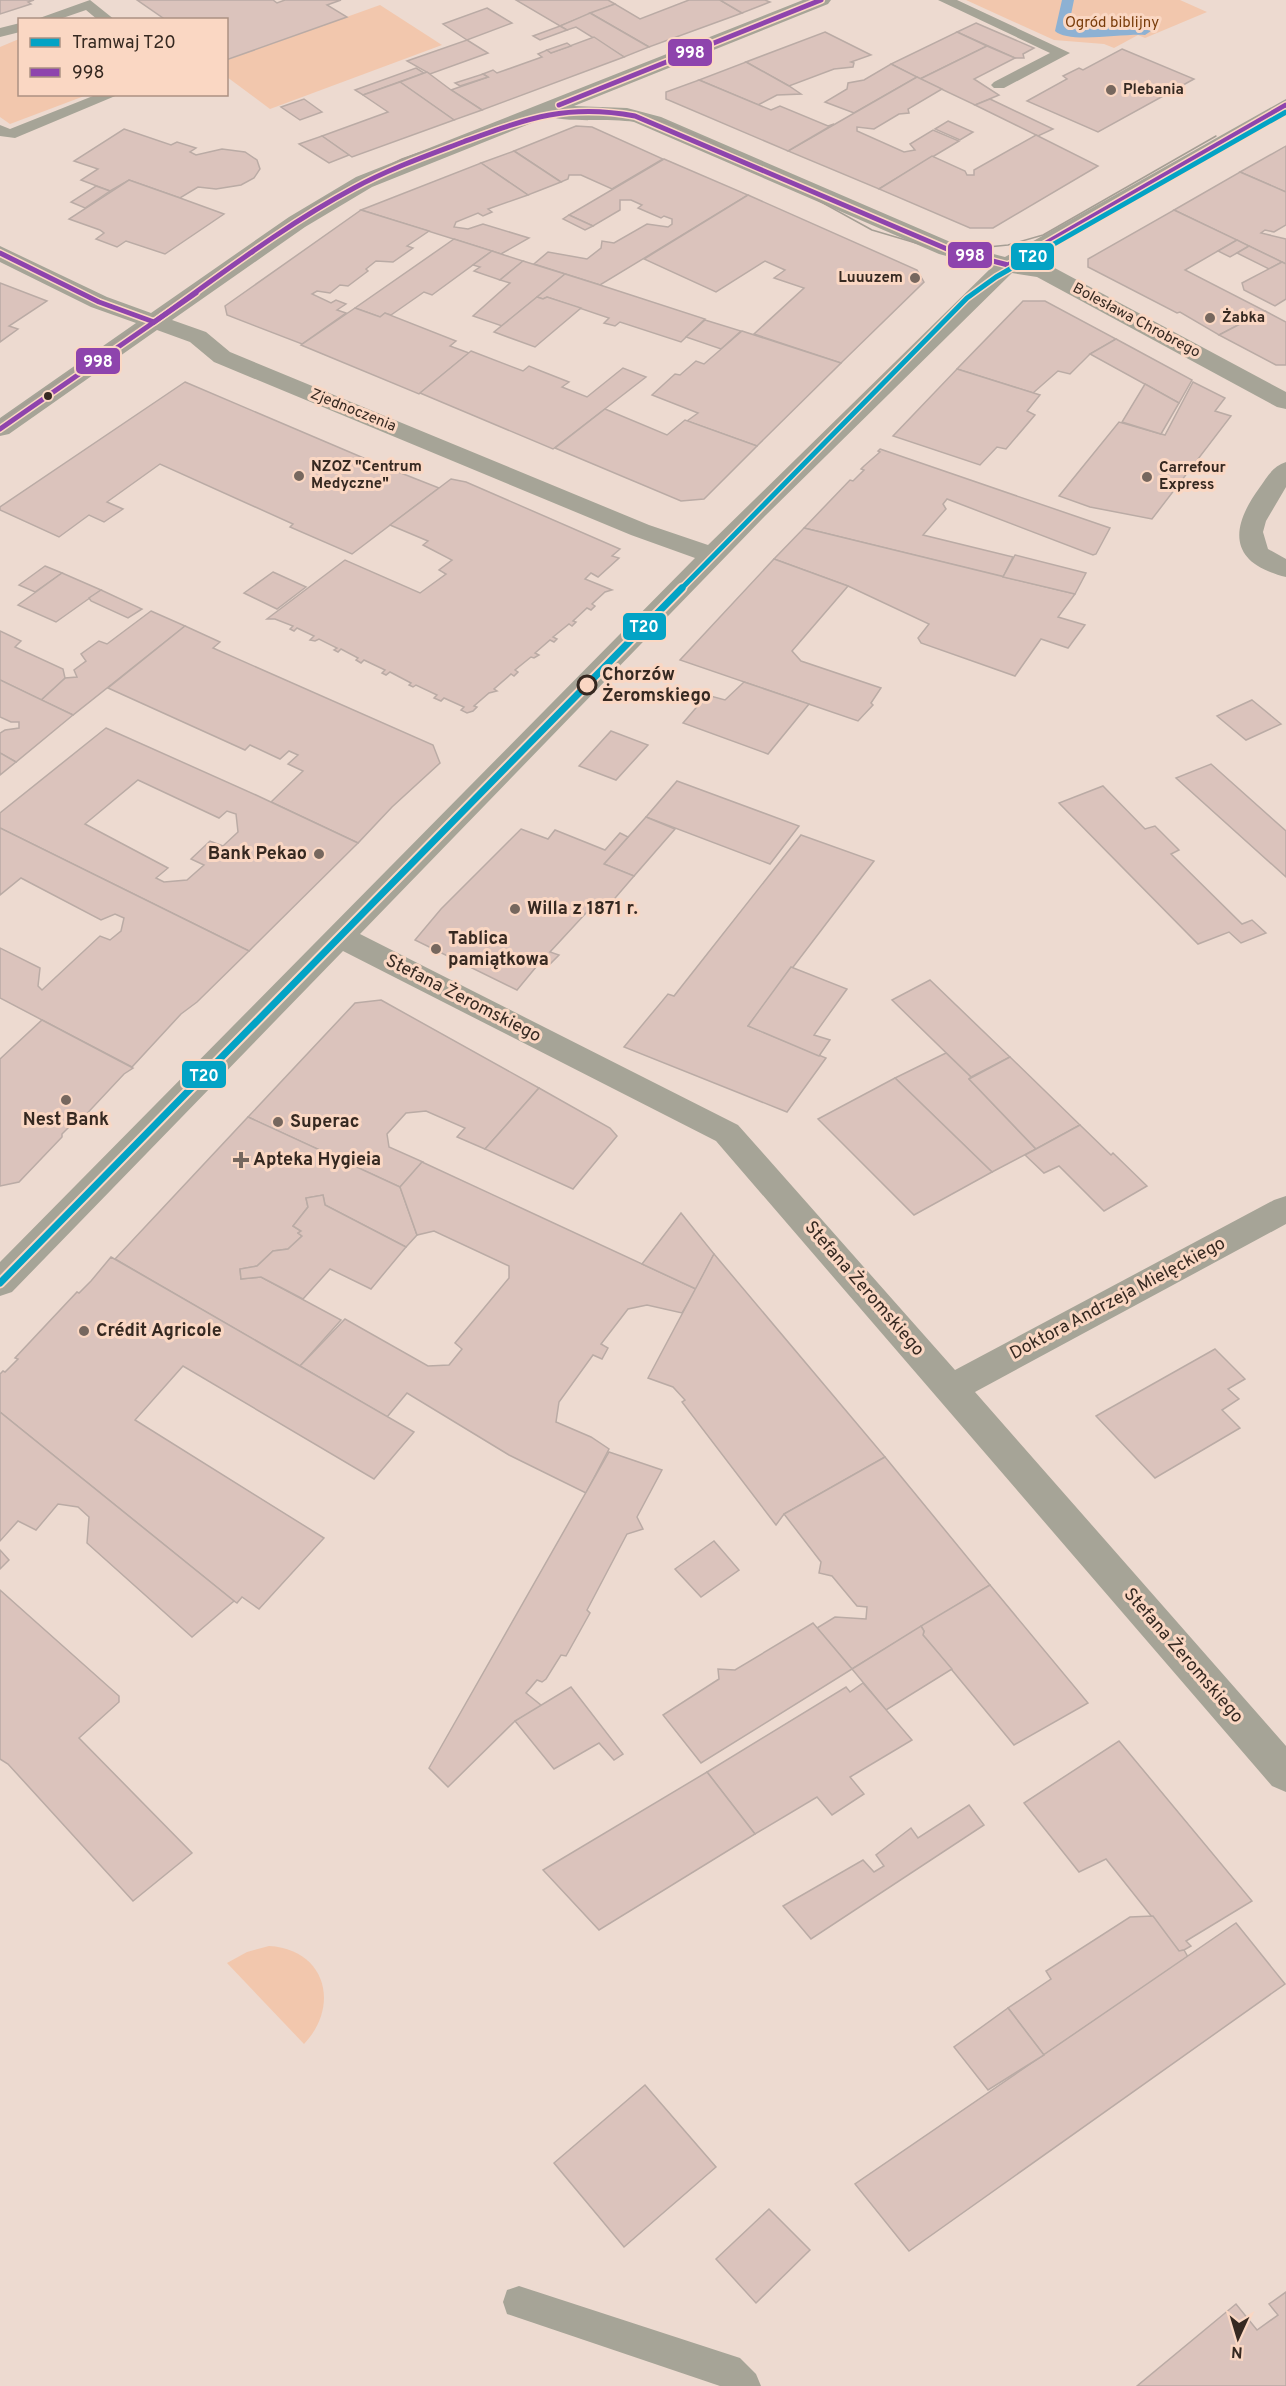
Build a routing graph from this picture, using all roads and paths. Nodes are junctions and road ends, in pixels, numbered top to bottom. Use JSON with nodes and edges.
{"nodes":[{"id":1,"x":821,"y":0,"type":"edge"},
{"id":2,"x":945,"y":0,"type":"edge"},
{"id":3,"x":47,"y":18,"type":"edge"},
{"id":4,"x":106,"y":18,"type":"edge"},
{"id":5,"x":18,"y":28,"type":"edge"},
{"id":6,"x":0,"y":33,"type":"edge"},
{"id":7,"x":628,"y":77,"type":"junction"},
{"id":8,"x":999,"y":86,"type":"dead end"},
{"id":9,"x":108,"y":96,"type":"edge"},
{"id":10,"x":1286,"y":105,"type":"edge"},
{"id":11,"x":530,"y":117,"type":"junction"},
{"id":12,"x":648,"y":118,"type":"junction"},
{"id":13,"x":0,"y":130,"type":"edge"},
{"id":14,"x":0,"y":253,"type":"edge"},
{"id":15,"x":1008,"y":265,"type":"junction"},
{"id":16,"x":154,"y":322,"type":"junction"},
{"id":17,"x":1286,"y":402,"type":"edge"},
{"id":18,"x":0,"y":429,"type":"edge"},
{"id":19,"x":1286,"y":470,"type":"edge"},
{"id":20,"x":713,"y":556,"type":"junction"},
{"id":21,"x":1286,"y":569,"type":"edge"},
{"id":22,"x":339,"y":936,"type":"junction"},
{"id":23,"x":1286,"y":1209,"type":"edge"},
{"id":24,"x":2,"y":1278,"type":"edge"},
{"id":25,"x":950,"y":1389,"type":"junction"},
{"id":26,"x":1286,"y":1774,"type":"edge"},
{"id":27,"x":519,"y":2302,"type":"dead end"},
{"id":28,"x":744,"y":2386,"type":"edge"}],
"edges":[{"from":1,"to":7,"type":"street"},
{"from":2,"to":8,"type":"lane"},
{"from":3,"to":4,"type":"lane"},
{"from":5,"to":6,"type":"lane"},
{"from":7,"to":11,"type":"street"},
{"from":7,"to":12,"type":"street","name":"Bolesława Chrobrego"},
{"from":9,"to":13,"type":"lane"},
{"from":10,"to":15,"type":"street"},
{"from":11,"to":12,"type":"street","name":"Bolesława Chrobrego"},
{"from":11,"to":16,"type":"street"},
{"from":12,"to":15,"type":"street","name":"Bolesława Chrobrego"},
{"from":14,"to":16,"type":"street","name":"Zjednoczenia"},
{"from":15,"to":17,"type":"street","name":"Bolesława Chrobrego"},
{"from":15,"to":20,"type":"street"},
{"from":16,"to":18,"type":"street"},
{"from":16,"to":20,"type":"street","name":"Zjednoczenia"},
{"from":19,"to":21,"type":"street"},
{"from":20,"to":22,"type":"street"},
{"from":22,"to":24,"type":"street"},
{"from":22,"to":25,"type":"street","name":"Stefana Żeromskiego"},
{"from":23,"to":25,"type":"street","name":"Doktora Andrzeja Mielęckiego"},
{"from":25,"to":26,"type":"street","name":"Stefana Żeromskiego"},
{"from":27,"to":28,"type":"lane"}]}
